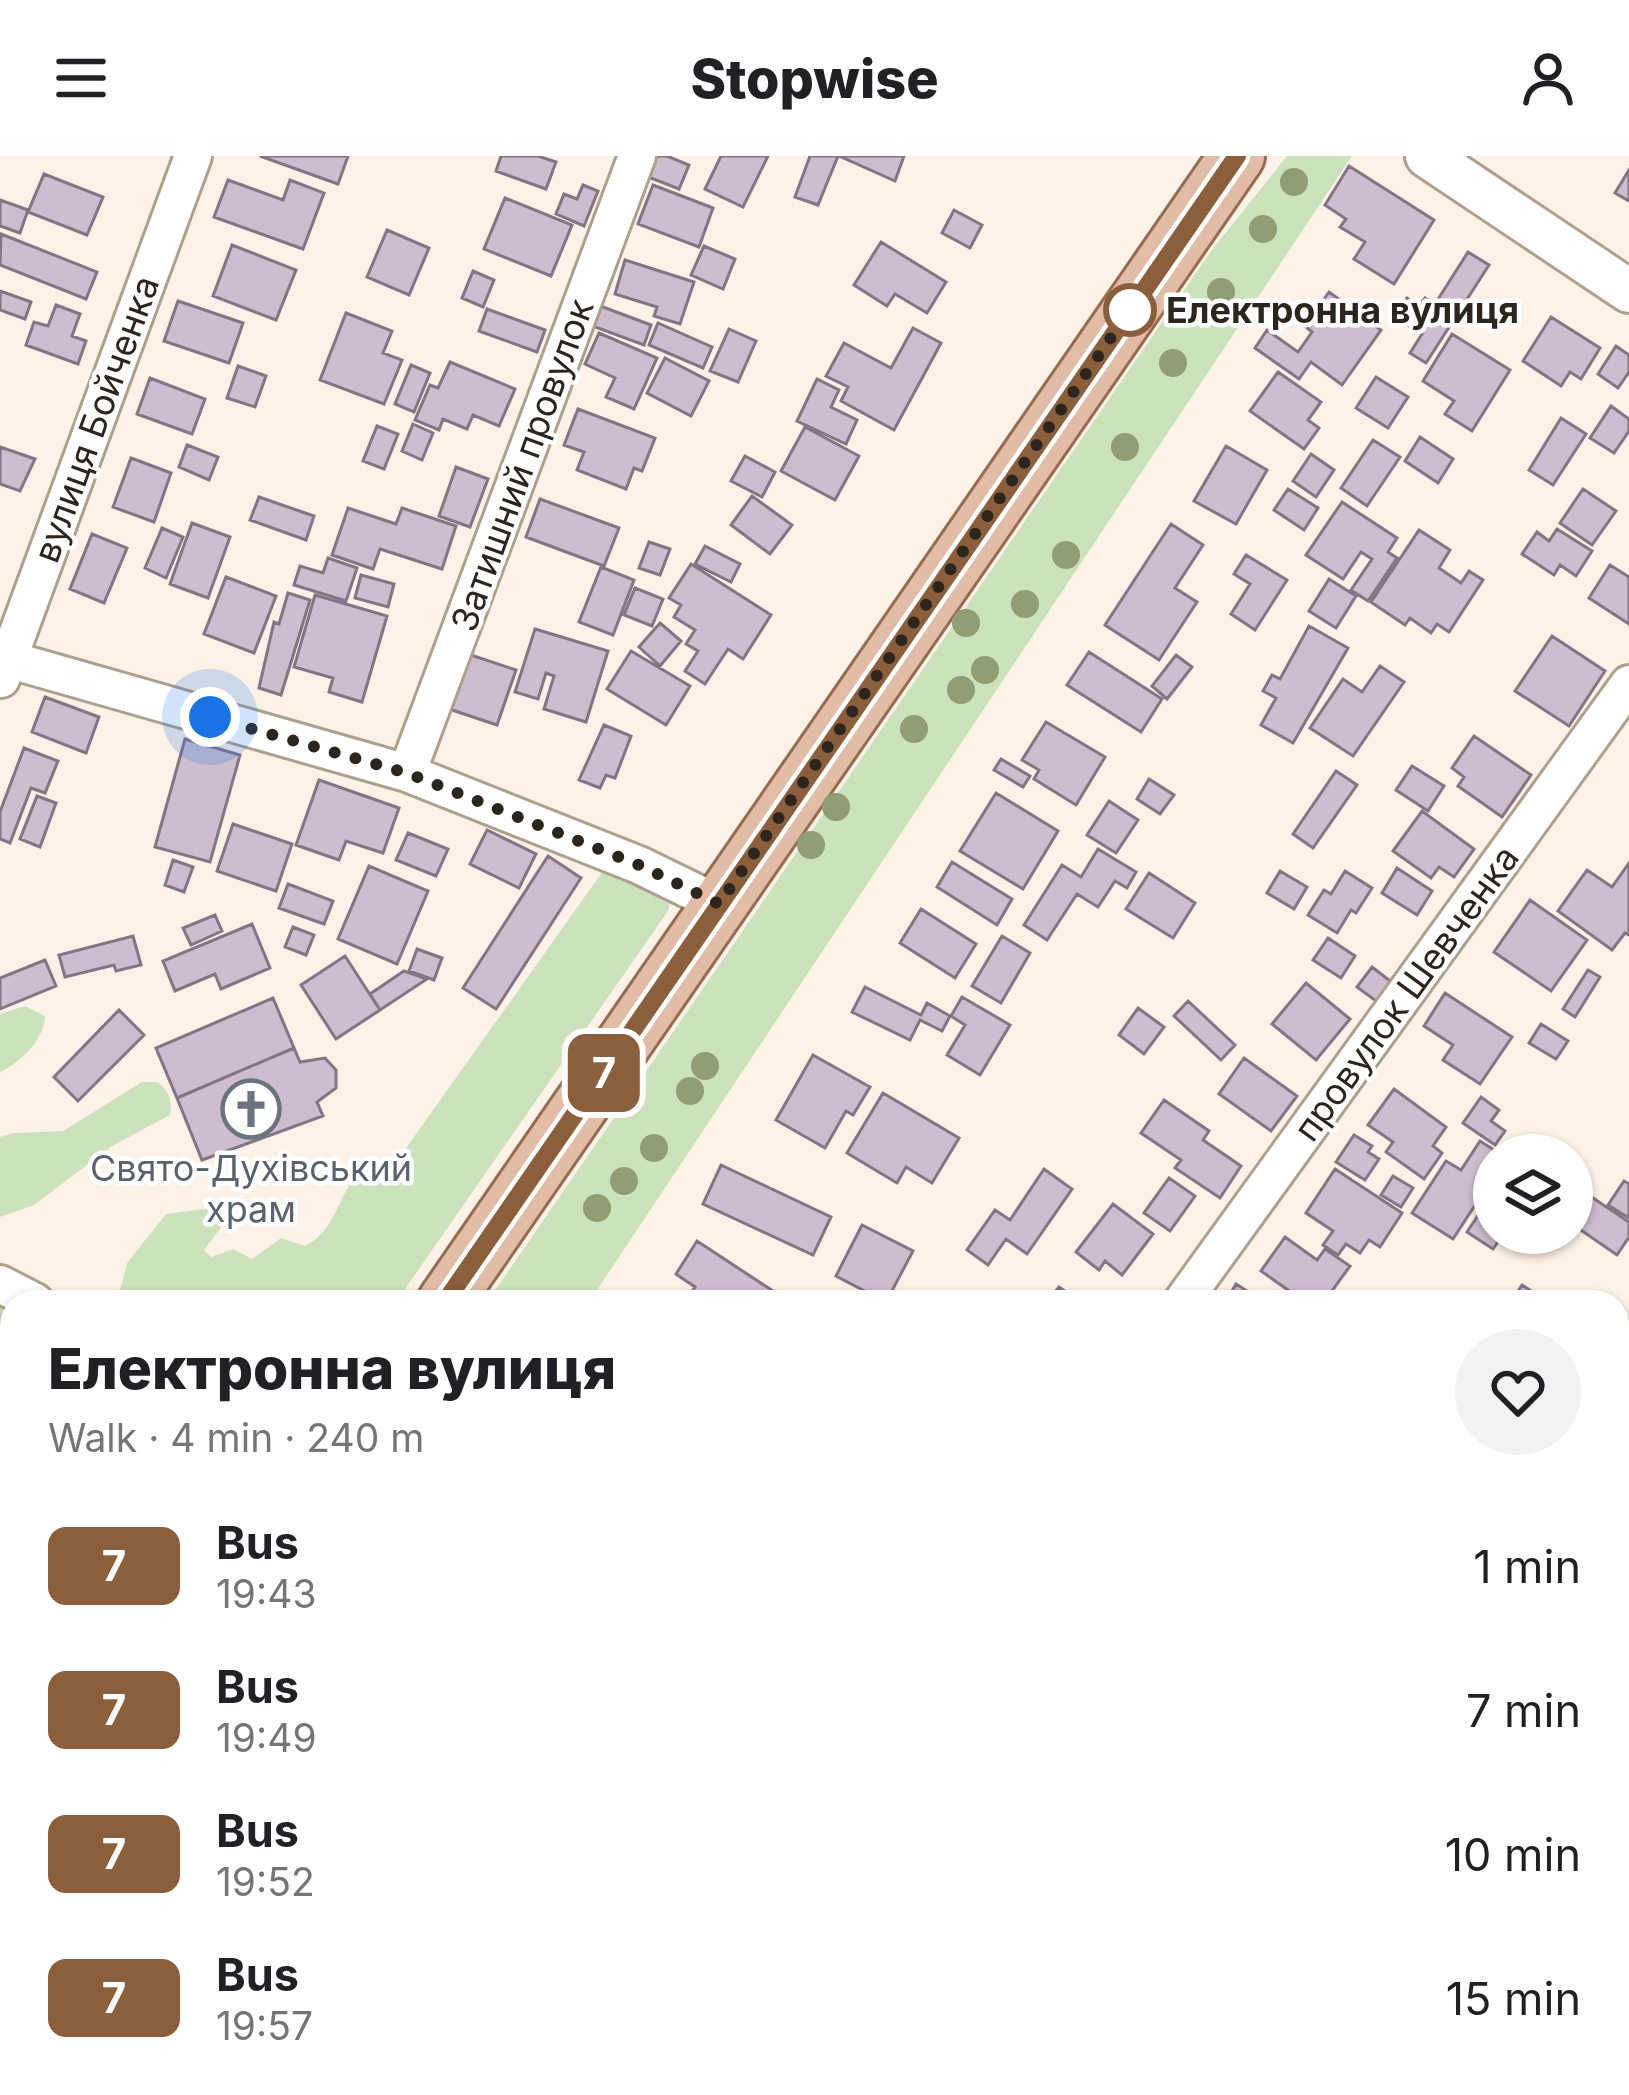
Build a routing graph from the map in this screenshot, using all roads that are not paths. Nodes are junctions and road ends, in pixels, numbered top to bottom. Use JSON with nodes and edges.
{"nodes":[{"id":1,"x":193,"y":156,"type":"edge"},
{"id":2,"x":637,"y":156,"type":"edge"},
{"id":3,"x":1238,"y":156,"type":"edge"},
{"id":4,"x":1427,"y":156,"type":"edge"},
{"id":5,"x":1629,"y":292,"type":"edge"},
{"id":6,"x":3,"y":666,"type":"edge"},
{"id":7,"x":1629,"y":684,"type":"edge"},
{"id":8,"x":407,"y":773,"type":"junction"},
{"id":9,"x":719,"y":904,"type":"junction"},
{"id":10,"x":454,"y":1290,"type":"edge"},
{"id":11,"x":1191,"y":1290,"type":"edge"}],
"edges":[{"from":1,"to":6,"type":"street","name":"вулиця Бойченка"},
{"from":2,"to":8,"type":"street","name":"Затишний провулок"},
{"from":3,"to":9,"type":"main road"},
{"from":4,"to":5,"type":"street"},
{"from":6,"to":8,"type":"street"},
{"from":7,"to":11,"type":"street","name":"провулок Шевченка"},
{"from":8,"to":9,"type":"street"},
{"from":9,"to":10,"type":"main road"}]}
